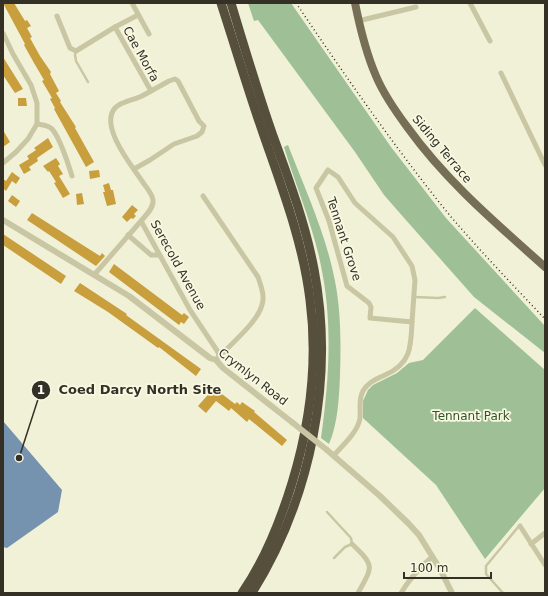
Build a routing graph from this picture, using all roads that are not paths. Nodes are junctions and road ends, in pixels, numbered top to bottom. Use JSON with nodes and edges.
{"nodes":[{"id":1,"x":132,"y":3,"type":"edge"},
{"id":2,"x":221,"y":3,"type":"edge"},
{"id":3,"x":230,"y":3,"type":"edge"},
{"id":4,"x":355,"y":3,"type":"edge"},
{"id":5,"x":470,"y":3,"type":"edge"},
{"id":6,"x":416,"y":7,"type":"dead end"},
{"id":7,"x":138,"y":15,"type":"junction"},
{"id":8,"x":57,"y":16,"type":"dead end"},
{"id":9,"x":358,"y":20,"type":"junction"},
{"id":10,"x":114,"y":26,"type":"junction"},
{"id":11,"x":3,"y":33,"type":"edge"},
{"id":12,"x":149,"y":34,"type":"dead end"},
{"id":13,"x":490,"y":41,"type":"dead end"},
{"id":14,"x":76,"y":51,"type":"junction"},
{"id":15,"x":501,"y":73,"type":"dead end"},
{"id":16,"x":88,"y":82,"type":"dead end"},
{"id":17,"x":151,"y":91,"type":"junction"},
{"id":18,"x":37,"y":124,"type":"junction"},
{"id":19,"x":3,"y":163,"type":"edge"},
{"id":20,"x":545,"y":165,"type":"edge"},
{"id":21,"x":134,"y":169,"type":"junction"},
{"id":22,"x":72,"y":176,"type":"dead end"},
{"id":23,"x":203,"y":196,"type":"dead end"},
{"id":24,"x":3,"y":220,"type":"edge"},
{"id":25,"x":141,"y":221,"type":"junction"},
{"id":26,"x":128,"y":235,"type":"junction"},
{"id":27,"x":159,"y":254,"type":"junction"},
{"id":28,"x":545,"y":267,"type":"edge"},
{"id":29,"x":94,"y":275,"type":"junction"},
{"id":30,"x":414,"y":297,"type":"junction"},
{"id":31,"x":445,"y":297,"type":"dead end"},
{"id":32,"x":412,"y":322,"type":"junction"},
{"id":33,"x":218,"y":352,"type":"junction"},
{"id":34,"x":216,"y":360,"type":"junction"},
{"id":35,"x":334,"y":455,"type":"junction"},
{"id":36,"x":326,"y":512,"type":"dead end"},
{"id":37,"x":520,"y":526,"type":"joint"},
{"id":38,"x":545,"y":533,"type":"edge"},
{"id":39,"x":352,"y":544,"type":"junction"},
{"id":40,"x":531,"y":544,"type":"junction"},
{"id":41,"x":432,"y":557,"type":"junction"},
{"id":42,"x":334,"y":558,"type":"dead end"},
{"id":43,"x":545,"y":565,"type":"edge"},
{"id":44,"x":242,"y":593,"type":"edge"},
{"id":45,"x":252,"y":593,"type":"edge"},
{"id":46,"x":358,"y":593,"type":"edge"},
{"id":47,"x":401,"y":593,"type":"edge"},
{"id":48,"x":452,"y":593,"type":"edge"},
{"id":49,"x":503,"y":593,"type":"edge"}],
"edges":[{"from":1,"to":7,"type":"street","name":"Cae Morfa"},
{"from":2,"to":44,"type":"highway"},
{"from":3,"to":45,"type":"highway"},
{"from":4,"to":9,"type":"main road","name":"Siding Terrace"},
{"from":5,"to":13,"type":"street"},
{"from":6,"to":9,"type":"street"},
{"from":7,"to":10,"type":"street"},
{"from":7,"to":12,"type":"street","name":"Cae Morfa"},
{"from":8,"to":14,"type":"street"},
{"from":9,"to":28,"type":"main road","name":"Siding Terrace"},
{"from":10,"to":14,"type":"street"},
{"from":10,"to":17,"type":"street","name":"Cae Morfa"},
{"from":11,"to":18,"type":"street"},
{"from":14,"to":16,"type":"lane"},
{"from":15,"to":20,"type":"street"},
{"from":17,"to":21,"type":"street","name":"Cae Morfa"},
{"from":17,"to":21,"type":"street","name":"Cae Morfa"},
{"from":18,"to":19,"type":"street"},
{"from":18,"to":22,"type":"street"},
{"from":21,"to":25,"type":"street","name":"Cae Morfa"},
{"from":23,"to":33,"type":"street"},
{"from":24,"to":29,"type":"street","name":"Crymlyn Road"},
{"from":25,"to":26,"type":"street","name":"Serecold Avenue"},
{"from":25,"to":27,"type":"street","name":"Serecold Avenue"},
{"from":26,"to":27,"type":"street"},
{"from":26,"to":29,"type":"street","name":"Serecold Avenue"},
{"from":27,"to":33,"type":"street","name":"Serecold Avenue"},
{"from":29,"to":34,"type":"street","name":"Crymlyn Road"},
{"from":30,"to":31,"type":"lane"},
{"from":30,"to":32,"type":"street","name":"Tennant Grove"},
{"from":30,"to":32,"type":"street","name":"Tennant Grove"},
{"from":32,"to":35,"type":"street"},
{"from":33,"to":34,"type":"street"},
{"from":34,"to":35,"type":"street","name":"Crymlyn Road","bridge":true},
{"from":35,"to":41,"type":"street","name":"Crymlyn Road"},
{"from":36,"to":39,"type":"lane"},
{"from":37,"to":40,"type":"street"},
{"from":37,"to":49,"type":"lane"},
{"from":38,"to":40,"type":"street"},
{"from":39,"to":42,"type":"lane"},
{"from":39,"to":46,"type":"street"},
{"from":40,"to":43,"type":"street"},
{"from":41,"to":47,"type":"street"},
{"from":41,"to":48,"type":"street","name":"Crymlyn Road"}]}
